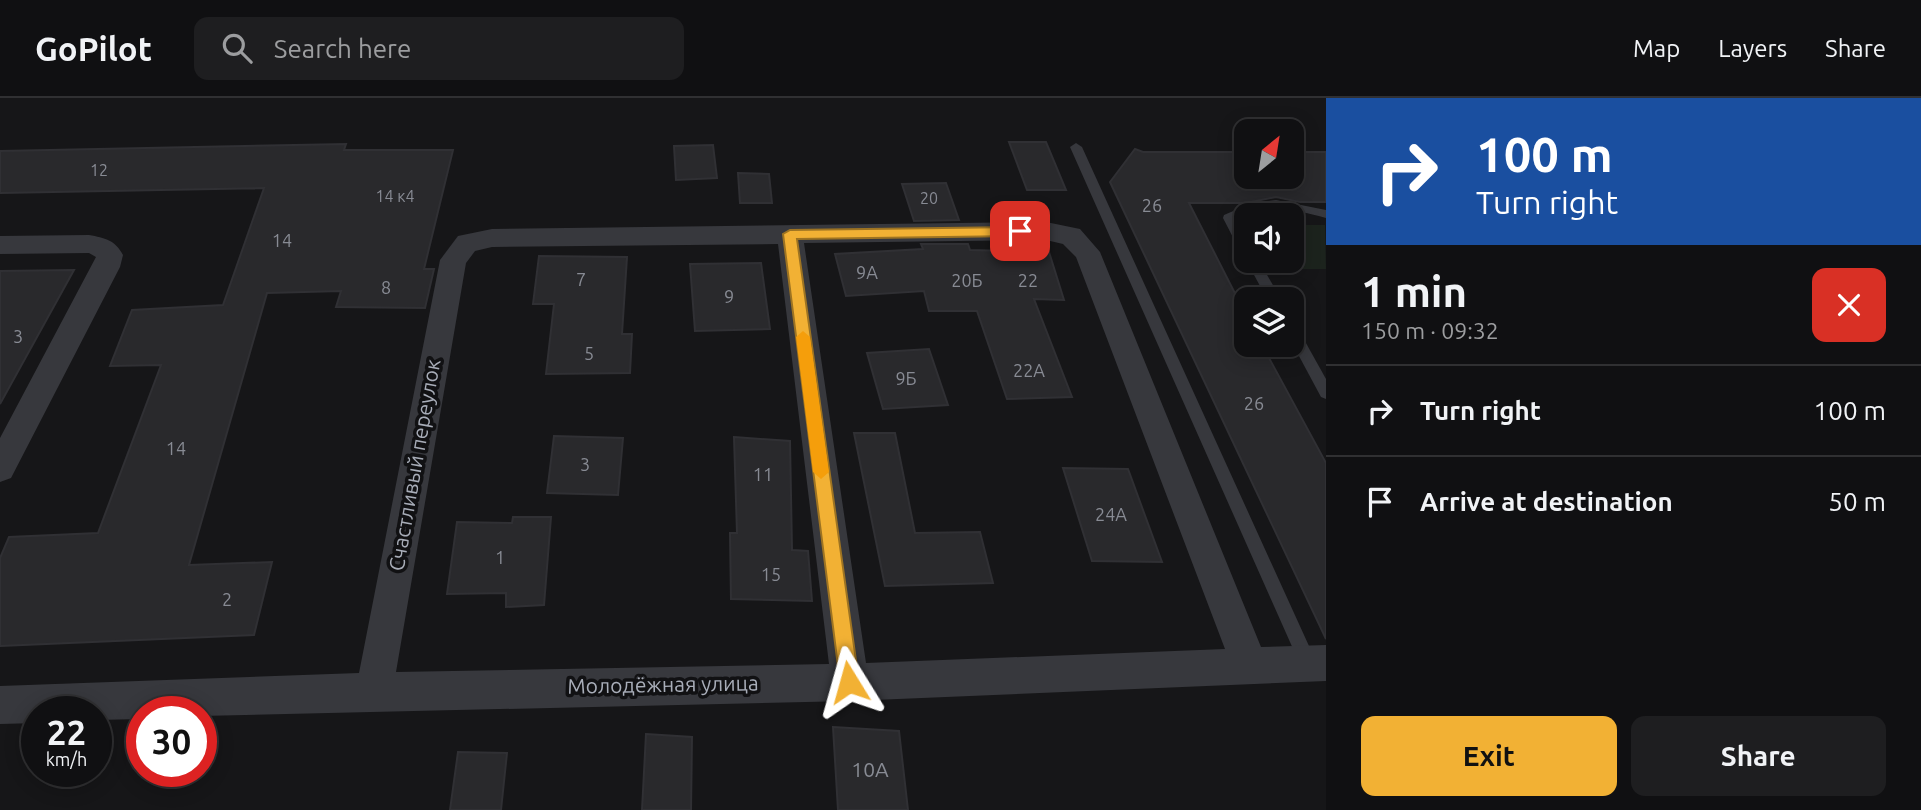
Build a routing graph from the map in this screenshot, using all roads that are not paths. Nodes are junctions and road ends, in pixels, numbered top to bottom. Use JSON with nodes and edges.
{"nodes":[{"id":1,"x":1076,"y":147,"type":"dead end"},
{"id":2,"x":1304,"y":209,"type":"edge"},
{"id":3,"x":1326,"y":214,"type":"edge"},
{"id":4,"x":790,"y":234,"type":"junction"},
{"id":5,"x":0,"y":245,"type":"edge"},
{"id":6,"x":1304,"y":353,"type":"edge"},
{"id":7,"x":1326,"y":393,"type":"edge"},
{"id":8,"x":0,"y":468,"type":"edge"},
{"id":9,"x":1317,"y":663,"type":"edge"},
{"id":10,"x":1249,"y":664,"type":"junction"},
{"id":11,"x":849,"y":682,"type":"junction"},
{"id":12,"x":374,"y":691,"type":"junction"},
{"id":13,"x":0,"y":705,"type":"edge"}],
"edges":[{"from":1,"to":9,"type":"lane"},
{"from":2,"to":3,"type":"lane"},
{"from":4,"to":10,"type":"street"},
{"from":4,"to":11,"type":"street"},
{"from":4,"to":12,"type":"street","name":"Счастливый переулок"},
{"from":5,"to":8,"type":"street"},
{"from":6,"to":7,"type":"lane"},
{"from":9,"to":10,"type":"street","name":"Молодёжная улица"},
{"from":10,"to":11,"type":"street","name":"Молодёжная улица"},
{"from":11,"to":12,"type":"street","name":"Молодёжная улица"},
{"from":12,"to":13,"type":"street","name":"Молодёжная улица"}]}
